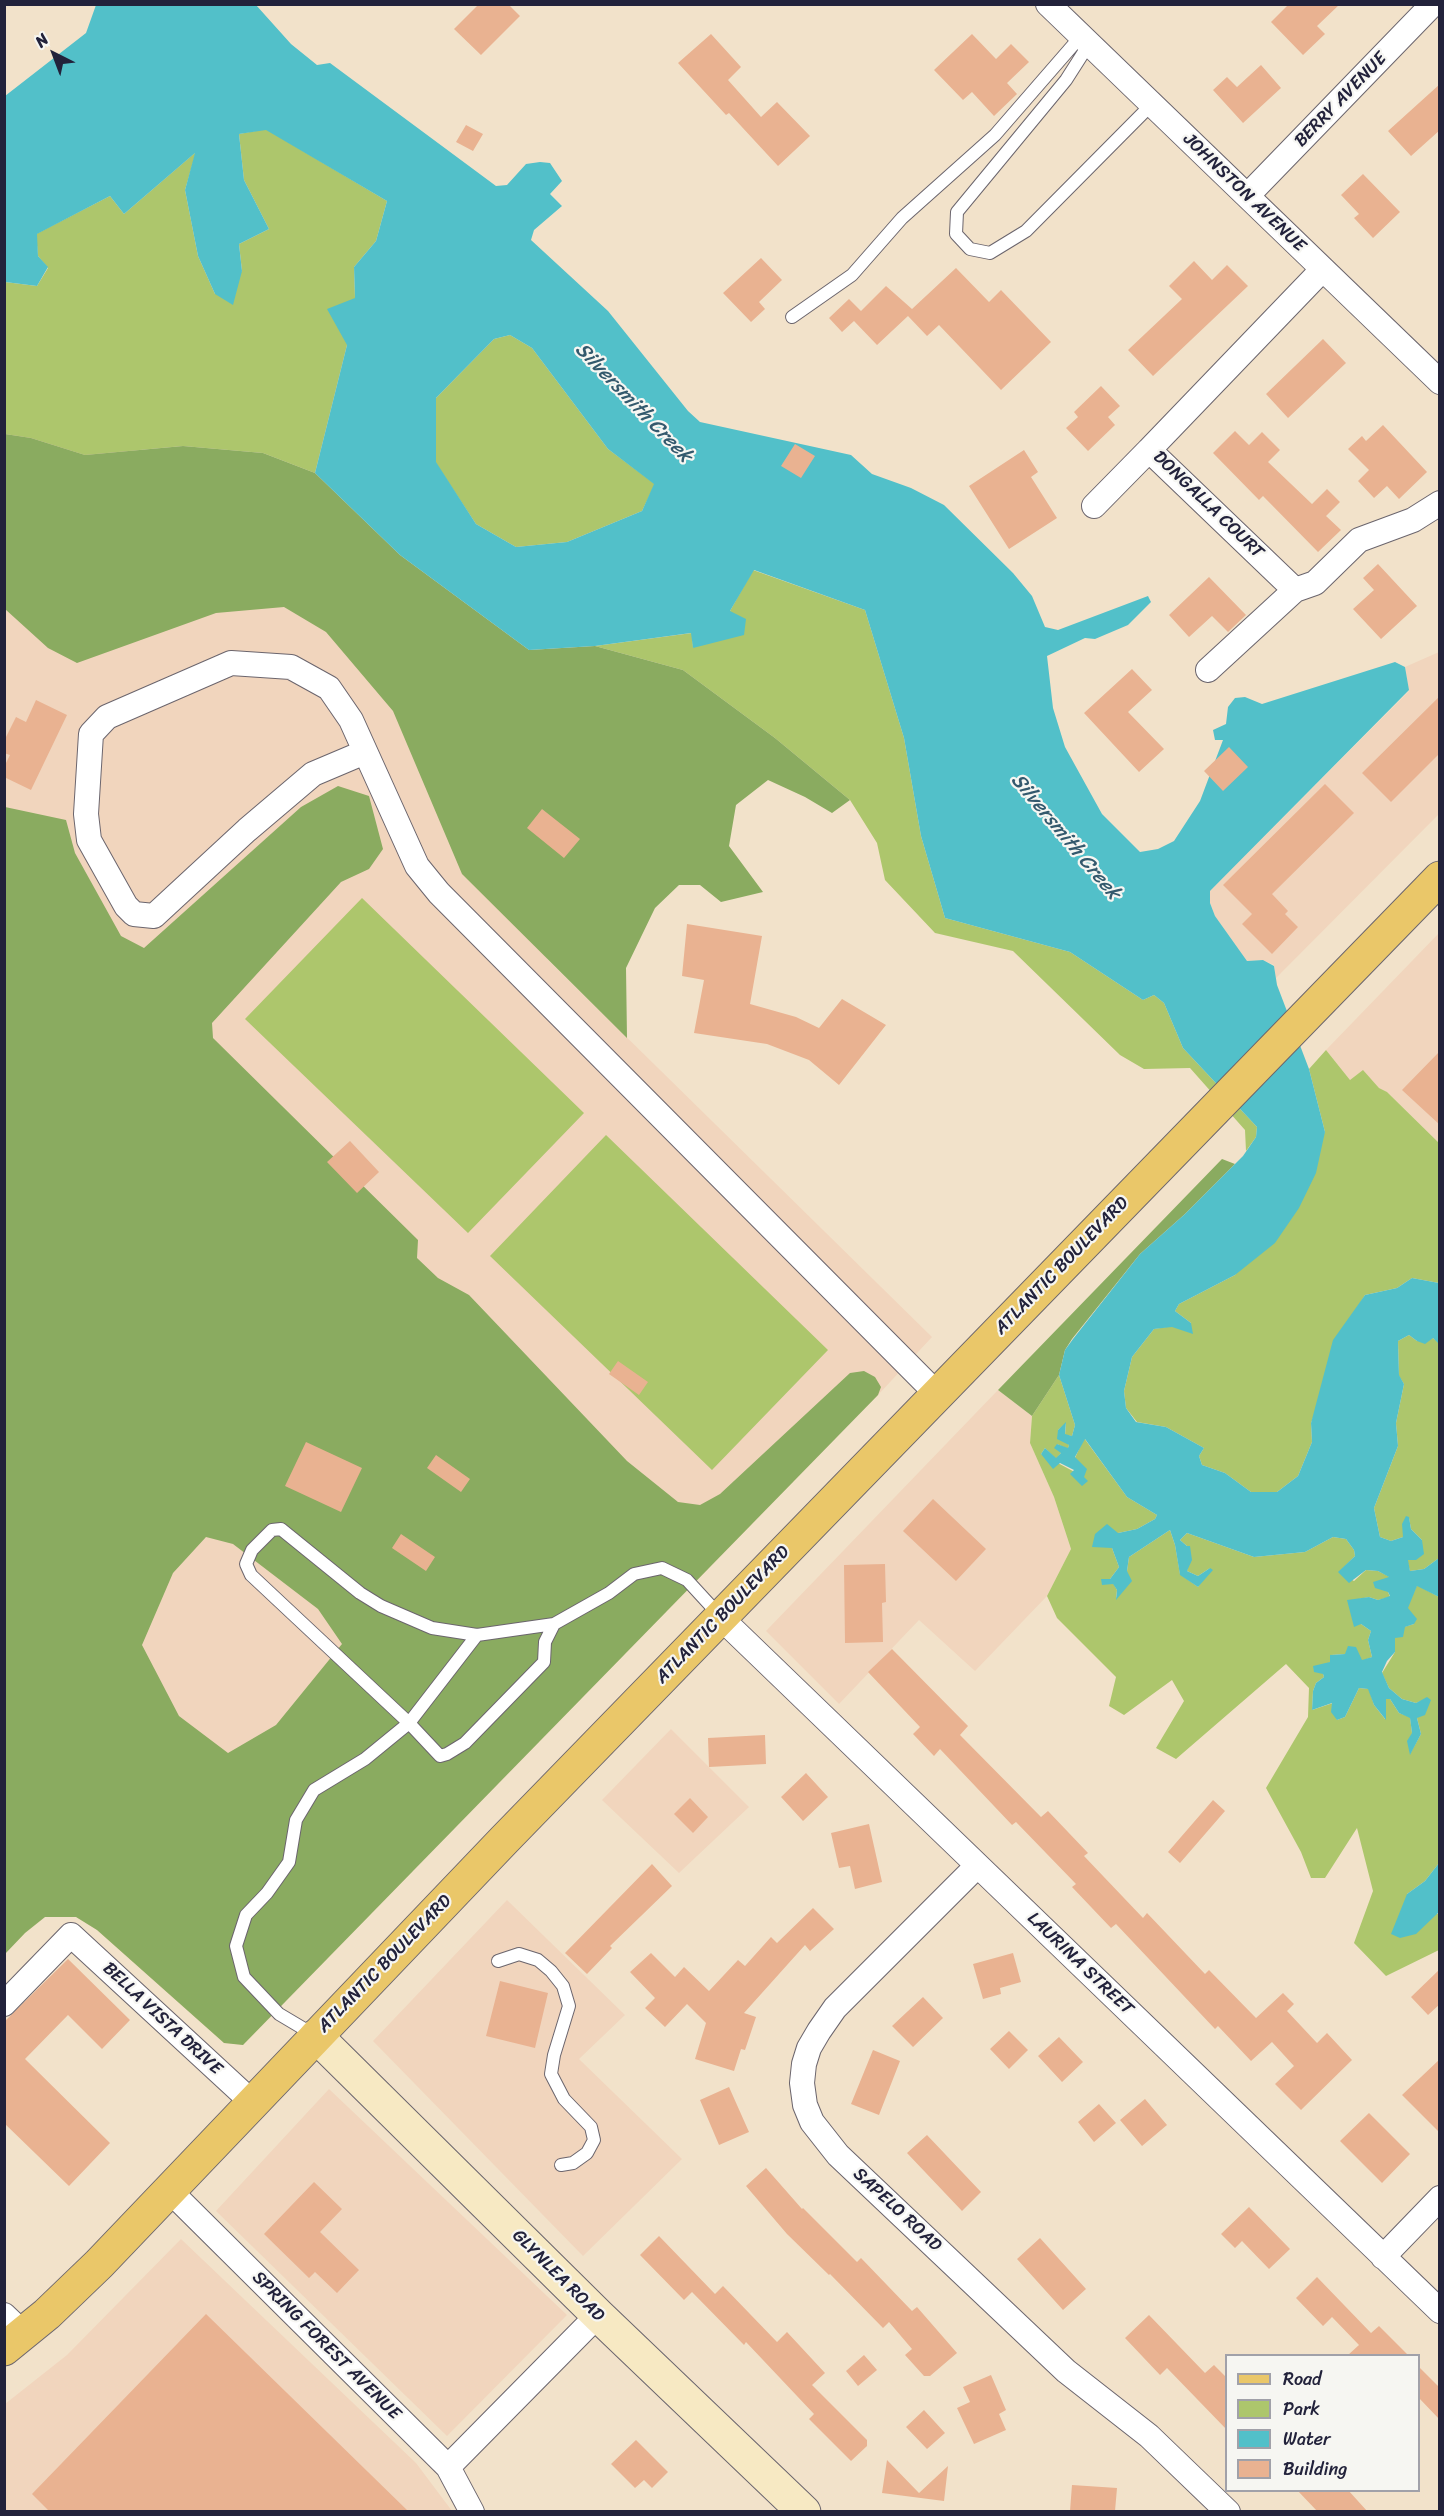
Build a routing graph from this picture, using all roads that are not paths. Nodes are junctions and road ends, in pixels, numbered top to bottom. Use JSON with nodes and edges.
{"nodes":[{"id":1,"x":1048,"y":4,"type":"edge"},
{"id":2,"x":1433,"y":4,"type":"edge"},
{"id":3,"x":1085,"y":40,"type":"junction"},
{"id":4,"x":1152,"y":104,"type":"junction"},
{"id":5,"x":1248,"y":195,"type":"junction"},
{"id":6,"x":1322,"y":270,"type":"junction"},
{"id":7,"x":792,"y":317,"type":"dead end"},
{"id":8,"x":1440,"y":382,"type":"edge"},
{"id":9,"x":1149,"y":450,"type":"junction"},
{"id":10,"x":1440,"y":503,"type":"edge"},
{"id":11,"x":1094,"y":506,"type":"dead end"},
{"id":12,"x":1295,"y":590,"type":"junction"},
{"id":13,"x":1208,"y":670,"type":"dead end"},
{"id":14,"x":365,"y":752,"type":"junction"},
{"id":15,"x":1440,"y":878,"type":"edge"},
{"id":16,"x":938,"y":1395,"type":"junction"},
{"id":17,"x":720,"y":1617,"type":"junction"},
{"id":18,"x":554,"y":1624,"type":"junction"},
{"id":19,"x":477,"y":1635,"type":"junction"},
{"id":20,"x":409,"y":1723,"type":"junction"},
{"id":21,"x":977,"y":1866,"type":"junction"},
{"id":22,"x":498,"y":1961,"type":"dead end"},
{"id":23,"x":4,"y":2004,"type":"edge"},
{"id":24,"x":316,"y":2036,"type":"junction"},
{"id":25,"x":253,"y":2103,"type":"junction"},
{"id":26,"x":561,"y":2164,"type":"dead end"},
{"id":27,"x":169,"y":2190,"type":"junction"},
{"id":28,"x":1440,"y":2198,"type":"edge"},
{"id":29,"x":1383,"y":2257,"type":"junction"},
{"id":30,"x":1440,"y":2311,"type":"edge"},
{"id":31,"x":598,"y":2315,"type":"junction"},
{"id":32,"x":11,"y":2332,"type":"edge"},
{"id":33,"x":448,"y":2467,"type":"junction"},
{"id":34,"x":472,"y":2511,"type":"edge"},
{"id":35,"x":804,"y":2511,"type":"edge"},
{"id":36,"x":1228,"y":2511,"type":"edge"}],
"edges":[{"from":1,"to":3,"type":"street","name":"JOHNSTON AVENUE"},
{"from":2,"to":5,"type":"street","name":"BERRY AVENUE"},
{"from":3,"to":4,"type":"street","name":"JOHNSTON AVENUE"},
{"from":3,"to":4,"type":"lane"},
{"from":3,"to":7,"type":"lane"},
{"from":4,"to":5,"type":"street","name":"JOHNSTON AVENUE"},
{"from":5,"to":6,"type":"street","name":"JOHNSTON AVENUE"},
{"from":6,"to":8,"type":"street","name":"JOHNSTON AVENUE"},
{"from":6,"to":9,"type":"street","name":"DONGALLA COURT"},
{"from":9,"to":11,"type":"street"},
{"from":9,"to":12,"type":"street","name":"DONGALLA COURT"},
{"from":10,"to":12,"type":"street"},
{"from":12,"to":13,"type":"street"},
{"from":14,"to":14,"type":"street"},
{"from":14,"to":16,"type":"street"},
{"from":15,"to":16,"type":"main road","name":"ATLANTIC BOULEVARD"},
{"from":16,"to":17,"type":"main road","name":"ATLANTIC BOULEVARD"},
{"from":17,"to":18,"type":"lane"},
{"from":17,"to":21,"type":"street","name":"LAURINA STREET"},
{"from":17,"to":24,"type":"main road","name":"ATLANTIC BOULEVARD"},
{"from":18,"to":19,"type":"lane"},
{"from":18,"to":20,"type":"lane"},
{"from":19,"to":20,"type":"lane"},
{"from":19,"to":20,"type":"lane"},
{"from":20,"to":24,"type":"lane"},
{"from":21,"to":29,"type":"street","name":"LAURINA STREET"},
{"from":21,"to":36,"type":"street","name":"SAPELO ROAD"},
{"from":22,"to":26,"type":"lane"},
{"from":23,"to":25,"type":"street","name":"BELLA VISTA DRIVE"},
{"from":24,"to":25,"type":"main road","name":"ATLANTIC BOULEVARD"},
{"from":24,"to":31,"type":"street","name":"GLYNLEA ROAD"},
{"from":25,"to":27,"type":"main road","name":"ATLANTIC BOULEVARD"},
{"from":27,"to":32,"type":"main road","name":"ATLANTIC BOULEVARD"},
{"from":27,"to":33,"type":"street","name":"SPRING FOREST AVENUE"},
{"from":28,"to":29,"type":"street"},
{"from":29,"to":30,"type":"street","name":"LAURINA STREET"},
{"from":31,"to":33,"type":"street"},
{"from":31,"to":35,"type":"street","name":"GLYNLEA ROAD"},
{"from":33,"to":34,"type":"street","name":"SPRING FOREST AVENUE"}]}
